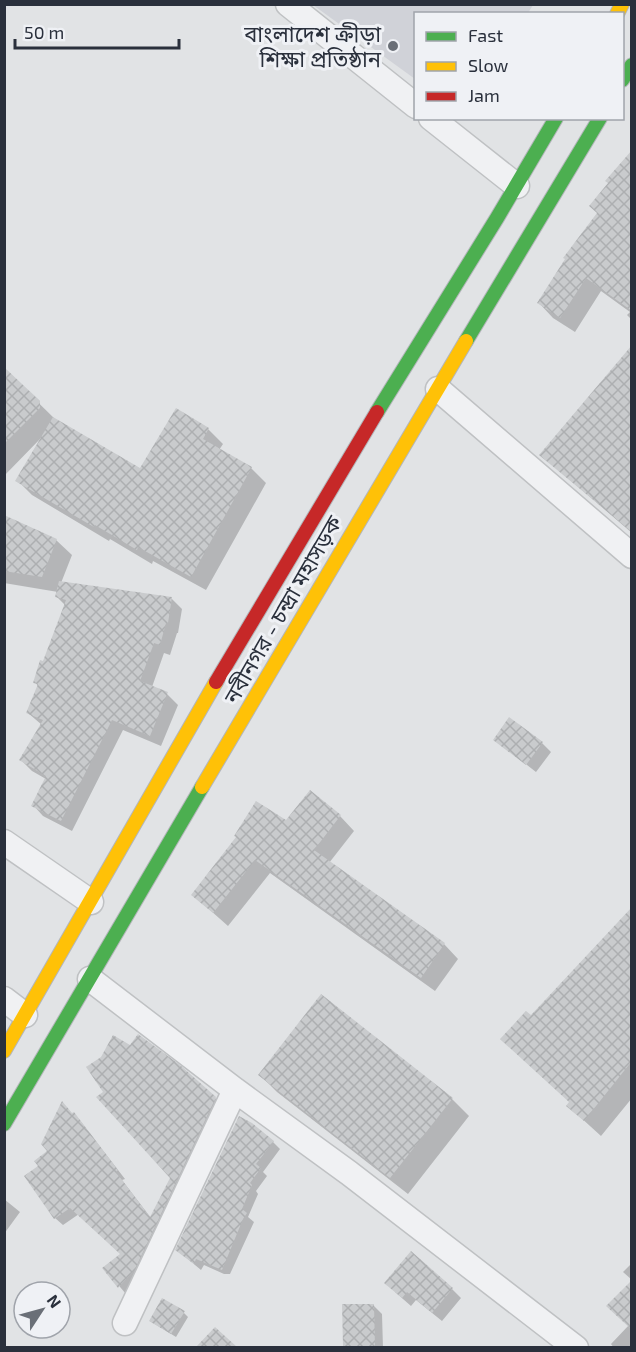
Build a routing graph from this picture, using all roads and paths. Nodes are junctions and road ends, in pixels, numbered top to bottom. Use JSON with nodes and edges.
{"nodes":[{"id":1,"x":288,"y":4,"type":"edge"},
{"id":2,"x":414,"y":104,"type":"edge"},
{"id":3,"x":434,"y":120,"type":"edge"},
{"id":4,"x":555,"y":120,"type":"edge"},
{"id":5,"x":599,"y":120,"type":"edge"},
{"id":6,"x":517,"y":186,"type":"junction"},
{"id":7,"x":438,"y":390,"type":"junction"},
{"id":8,"x":632,"y":556,"type":"edge"},
{"id":9,"x":4,"y":842,"type":"edge"},
{"id":10,"x":91,"y":902,"type":"junction"},
{"id":11,"x":90,"y":979,"type":"junction"},
{"id":12,"x":4,"y":999,"type":"edge"},
{"id":13,"x":25,"y":1015,"type":"junction"},
{"id":14,"x":4,"y":1050,"type":"edge"},
{"id":15,"x":235,"y":1090,"type":"junction"},
{"id":16,"x":4,"y":1124,"type":"edge"},
{"id":17,"x":125,"y":1323,"type":"dead end"},
{"id":18,"x":576,"y":1347,"type":"edge"}],
"edges":[{"from":1,"to":2,"type":"street"},
{"from":3,"to":6,"type":"street"},
{"from":4,"to":6,"type":"highway","name":"নবীনগর - চন্দ্রা মহাসড়ক"},
{"from":5,"to":7,"type":"highway","name":"নবীনগর - চন্দ্রা মহাসড়ক"},
{"from":6,"to":10,"type":"highway","name":"নবীনগর - চন্দ্রা মহাসড়ক"},
{"from":7,"to":8,"type":"street"},
{"from":7,"to":11,"type":"highway","name":"নবীনগর - চন্দ্রা মহাসড়ক"},
{"from":9,"to":10,"type":"street"},
{"from":10,"to":13,"type":"highway","name":"নবীনগর - চন্দ্রা মহাসড়ক"},
{"from":11,"to":15,"type":"street"},
{"from":11,"to":16,"type":"highway","name":"নবীনগর - চন্দ্রা মহাসড়ক"},
{"from":12,"to":13,"type":"street"},
{"from":13,"to":14,"type":"highway","name":"নবীনগর - চন্দ্রা মহাসড়ক"},
{"from":15,"to":17,"type":"street"},
{"from":15,"to":18,"type":"street"}]}
